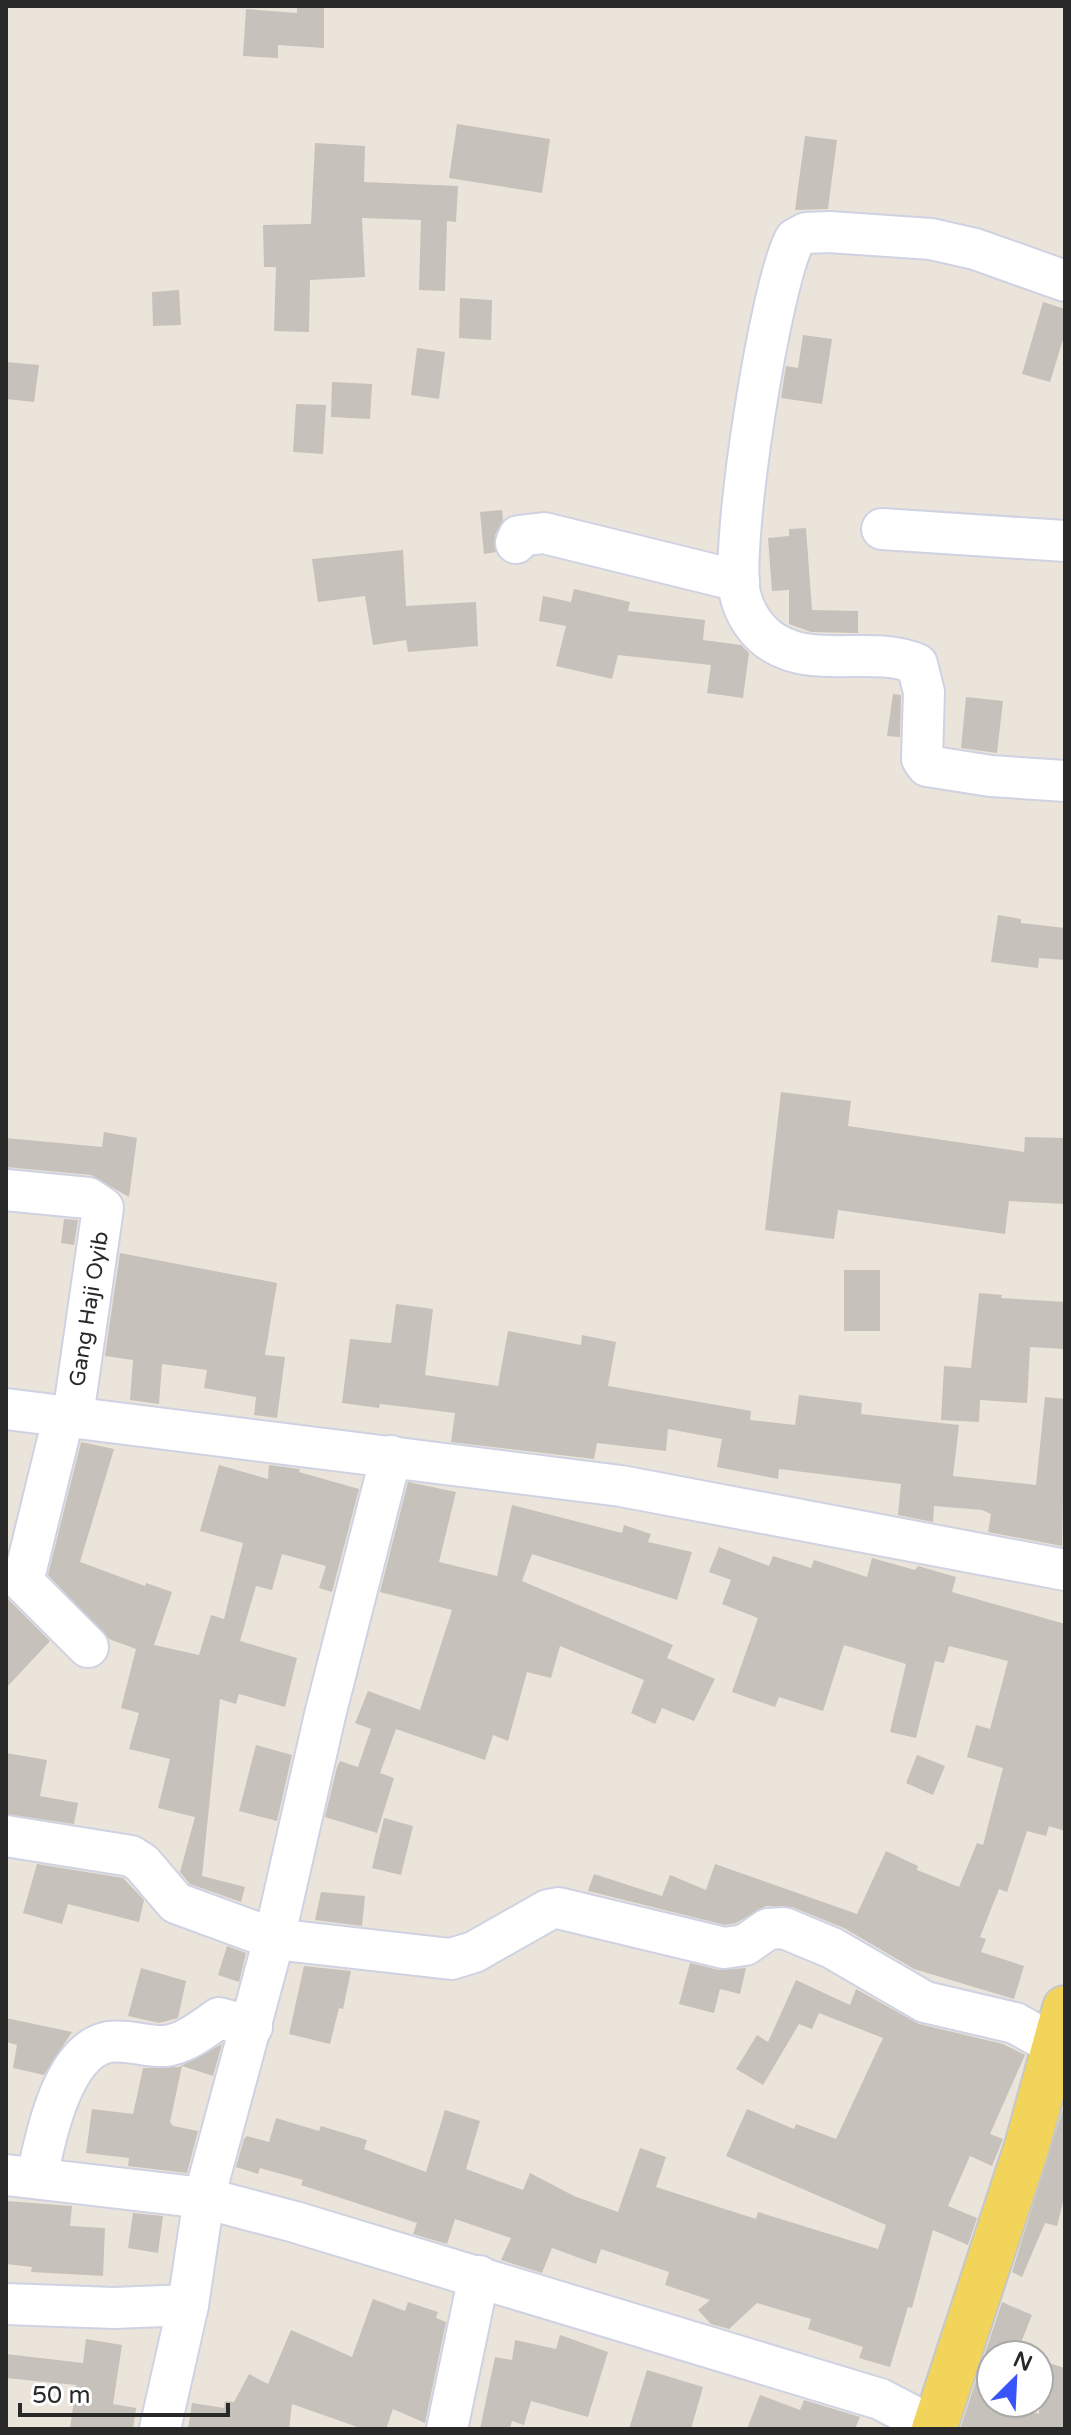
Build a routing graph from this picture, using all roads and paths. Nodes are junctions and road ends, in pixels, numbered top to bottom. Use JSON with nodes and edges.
{"nodes":[{"id":1,"x":1065,"y":281,"type":"edge"},
{"id":2,"x":882,"y":529,"type":"dead end"},
{"id":3,"x":1065,"y":541,"type":"edge"},
{"id":4,"x":516,"y":543,"type":"dead end"},
{"id":5,"x":739,"y":581,"type":"junction"},
{"id":6,"x":1065,"y":781,"type":"edge"},
{"id":7,"x":6,"y":1190,"type":"edge"},
{"id":8,"x":6,"y":1409,"type":"edge"},
{"id":9,"x":68,"y":1415,"type":"junction"},
{"id":10,"x":391,"y":1456,"type":"junction"},
{"id":11,"x":1065,"y":1570,"type":"edge"},
{"id":12,"x":88,"y":1647,"type":"dead end"},
{"id":13,"x":6,"y":1836,"type":"edge"},
{"id":14,"x":274,"y":1939,"type":"junction"},
{"id":15,"x":252,"y":2027,"type":"junction"},
{"id":16,"x":1060,"y":2027,"type":"edge"},
{"id":17,"x":22,"y":2176,"type":"edge"},
{"id":18,"x":204,"y":2198,"type":"junction"},
{"id":19,"x":479,"y":2276,"type":"junction"},
{"id":20,"x":6,"y":2304,"type":"edge"},
{"id":21,"x":188,"y":2305,"type":"junction"},
{"id":22,"x":934,"y":2428,"type":"edge"},
{"id":23,"x":160,"y":2429,"type":"edge"},
{"id":24,"x":447,"y":2429,"type":"edge"}],
"edges":[{"from":1,"to":5,"type":"street"},
{"from":2,"to":3,"type":"street"},
{"from":4,"to":5,"type":"street"},
{"from":5,"to":6,"type":"street"},
{"from":7,"to":9,"type":"street","name":"Gang Haji Oyib"},
{"from":8,"to":9,"type":"street"},
{"from":9,"to":10,"type":"street"},
{"from":9,"to":12,"type":"street"},
{"from":10,"to":11,"type":"street"},
{"from":10,"to":14,"type":"street"},
{"from":13,"to":14,"type":"street"},
{"from":14,"to":15,"type":"street"},
{"from":14,"to":16,"type":"street"},
{"from":15,"to":17,"type":"street"},
{"from":15,"to":18,"type":"street"},
{"from":16,"to":22,"type":"main road"},
{"from":17,"to":18,"type":"street"},
{"from":18,"to":19,"type":"street"},
{"from":18,"to":21,"type":"street"},
{"from":19,"to":22,"type":"street"},
{"from":19,"to":24,"type":"street"},
{"from":20,"to":21,"type":"street"},
{"from":21,"to":23,"type":"street"}]}
